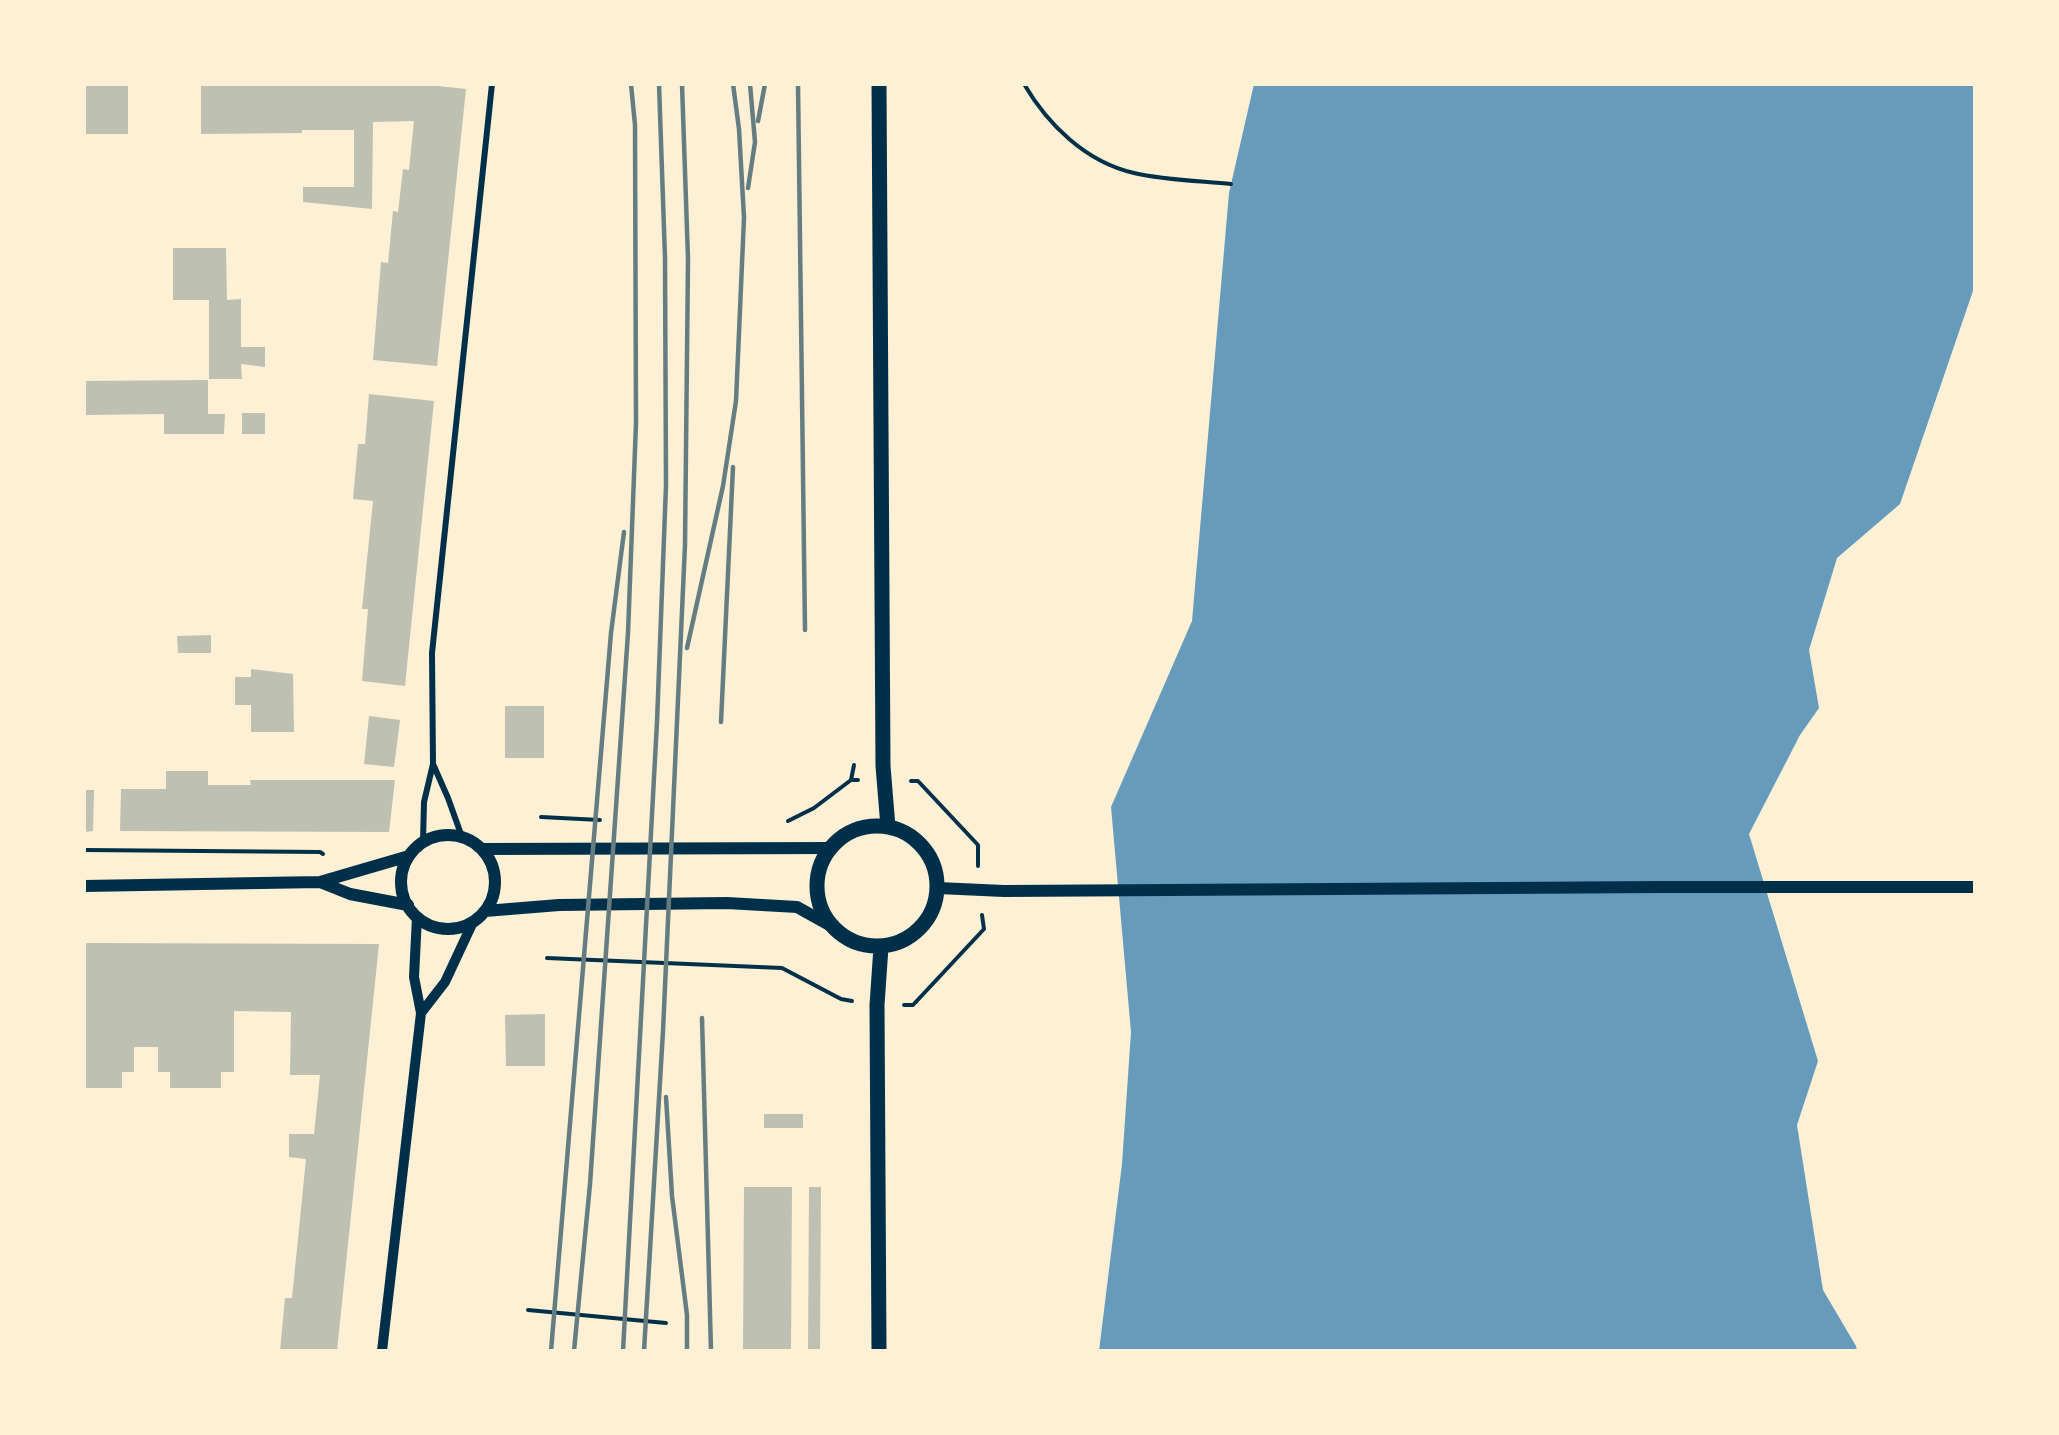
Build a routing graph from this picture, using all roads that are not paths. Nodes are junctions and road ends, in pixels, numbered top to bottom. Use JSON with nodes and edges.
{"nodes":[{"id":1,"x":492,"y":84,"type":"edge"},
{"id":2,"x":879,"y":84,"type":"edge"},
{"id":3,"x":433,"y":764,"type":"junction"},
{"id":4,"x":888,"y":827,"type":"junction"},
{"id":5,"x":462,"y":837,"type":"junction"},
{"id":6,"x":423,"y":842,"type":"junction"},
{"id":7,"x":831,"y":848,"type":"junction"},
{"id":8,"x":483,"y":849,"type":"junction"},
{"id":9,"x":409,"y":856,"type":"junction"},
{"id":10,"x":320,"y":882,"type":"junction"},
{"id":11,"x":84,"y":886,"type":"edge"},
{"id":12,"x":1975,"y":887,"type":"edge"},
{"id":13,"x":938,"y":888,"type":"junction"},
{"id":14,"x":408,"y":905,"type":"junction"},
{"id":15,"x":485,"y":911,"type":"junction"},
{"id":16,"x":417,"y":917,"type":"junction"},
{"id":17,"x":473,"y":922,"type":"junction"},
{"id":18,"x":833,"y":927,"type":"junction"},
{"id":19,"x":881,"y":947,"type":"junction"},
{"id":20,"x":421,"y":1013,"type":"junction"},
{"id":21,"x":382,"y":1351,"type":"edge"},
{"id":22,"x":879,"y":1351,"type":"edge"}],
"edges":[{"from":1,"to":3,"type":"street"},
{"from":2,"to":4,"type":"main road"},
{"from":3,"to":5,"type":"street"},
{"from":3,"to":6,"type":"street"},
{"from":4,"to":7,"type":"main road"},
{"from":4,"to":13,"type":"main road"},
{"from":5,"to":6,"type":"main road"},
{"from":5,"to":8,"type":"main road"},
{"from":6,"to":9,"type":"main road"},
{"from":7,"to":8,"type":"main road"},
{"from":7,"to":18,"type":"main road"},
{"from":8,"to":15,"type":"main road"},
{"from":9,"to":10,"type":"main road"},
{"from":9,"to":14,"type":"main road"},
{"from":10,"to":11,"type":"main road"},
{"from":10,"to":14,"type":"main road"},
{"from":12,"to":13,"type":"main road"},
{"from":13,"to":19,"type":"main road"},
{"from":14,"to":16,"type":"main road"},
{"from":15,"to":17,"type":"main road"},
{"from":15,"to":18,"type":"main road"},
{"from":16,"to":17,"type":"main road"},
{"from":16,"to":20,"type":"street"},
{"from":17,"to":20,"type":"street"},
{"from":18,"to":19,"type":"main road"},
{"from":19,"to":22,"type":"main road"},
{"from":20,"to":21,"type":"street"}]}
